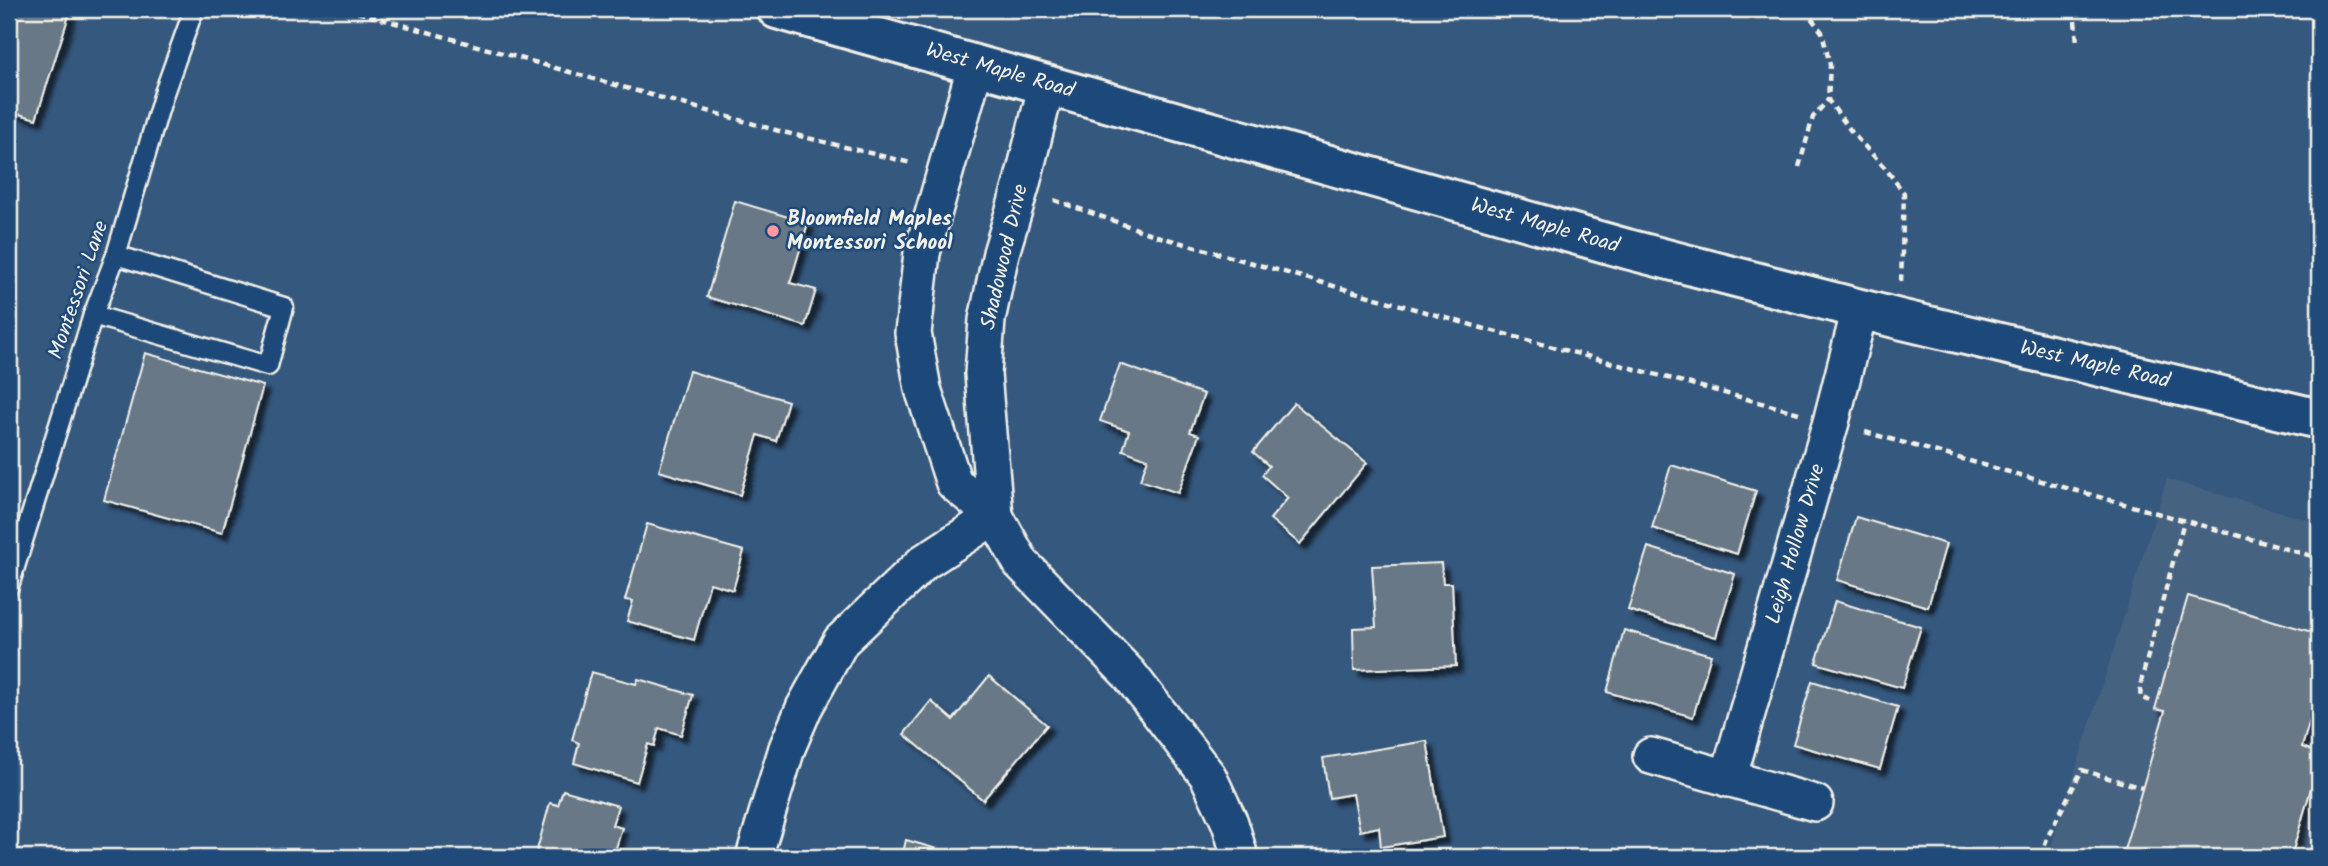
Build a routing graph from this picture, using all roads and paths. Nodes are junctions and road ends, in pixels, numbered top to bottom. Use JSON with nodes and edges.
{"nodes":[{"id":1,"x":194,"y":9,"type":"edge"},
{"id":2,"x":346,"y":9,"type":"edge"},
{"id":3,"x":777,"y":9,"type":"edge"},
{"id":4,"x":1804,"y":9,"type":"edge"},
{"id":5,"x":2074,"y":9,"type":"edge"},
{"id":6,"x":2077,"y":43,"type":"dead end"},
{"id":7,"x":975,"y":64,"type":"junction"},
{"id":8,"x":1047,"y":84,"type":"junction"},
{"id":9,"x":1828,"y":100,"type":"junction"},
{"id":10,"x":917,"y":164,"type":"dead end"},
{"id":11,"x":1799,"y":167,"type":"dead end"},
{"id":12,"x":1047,"y":196,"type":"dead end"},
{"id":13,"x":116,"y":255,"type":"junction"},
{"id":14,"x":1860,"y":309,"type":"junction"},
{"id":15,"x":93,"y":315,"type":"junction"},
{"id":16,"x":1899,"y":318,"type":"junction"},
{"id":17,"x":2319,"y":419,"type":"edge"},
{"id":18,"x":1831,"y":422,"type":"junction"},
{"id":19,"x":995,"y":516,"type":"junction"},
{"id":20,"x":2184,"y":521,"type":"junction"},
{"id":21,"x":2319,"y":558,"type":"edge"},
{"id":22,"x":9,"y":586,"type":"edge"},
{"id":23,"x":2150,"y":701,"type":"dead end"},
{"id":24,"x":1651,"y":756,"type":"dead end"},
{"id":25,"x":1728,"y":779,"type":"junction"},
{"id":26,"x":2142,"y":788,"type":"dead end"},
{"id":27,"x":1815,"y":803,"type":"dead end"},
{"id":28,"x":754,"y":857,"type":"edge"},
{"id":29,"x":1240,"y":857,"type":"edge"},
{"id":30,"x":2041,"y":857,"type":"edge"}],
"edges":[{"from":1,"to":13,"type":"lane","name":"Montessori Lane"},
{"from":2,"to":10,"type":"path"},
{"from":3,"to":7,"type":"main road","name":"West Maple Road"},
{"from":4,"to":9,"type":"path"},
{"from":5,"to":6,"type":"path"},
{"from":7,"to":8,"type":"main road","name":"West Maple Road"},
{"from":7,"to":19,"type":"street","name":"Shadowood Drive"},
{"from":8,"to":14,"type":"main road","name":"West Maple Road"},
{"from":8,"to":19,"type":"street","name":"Shadowood Drive"},
{"from":9,"to":11,"type":"path"},
{"from":9,"to":16,"type":"path"},
{"from":12,"to":18,"type":"path"},
{"from":13,"to":15,"type":"lane","name":"Montessori Lane"},
{"from":13,"to":15,"type":"lane"},
{"from":14,"to":16,"type":"main road","name":"West Maple Road"},
{"from":14,"to":18,"type":"street","name":"Leigh Hollow Drive"},
{"from":15,"to":22,"type":"lane","name":"Montessori Lane"},
{"from":16,"to":17,"type":"main road","name":"West Maple Road"},
{"from":18,"to":20,"type":"path"},
{"from":18,"to":25,"type":"street","name":"Leigh Hollow Drive"},
{"from":19,"to":28,"type":"street"},
{"from":19,"to":29,"type":"street","name":"Shadowood Drive"},
{"from":20,"to":21,"type":"path"},
{"from":20,"to":23,"type":"path"},
{"from":24,"to":25,"type":"street"},
{"from":25,"to":27,"type":"street"},
{"from":26,"to":30,"type":"path"}]}
